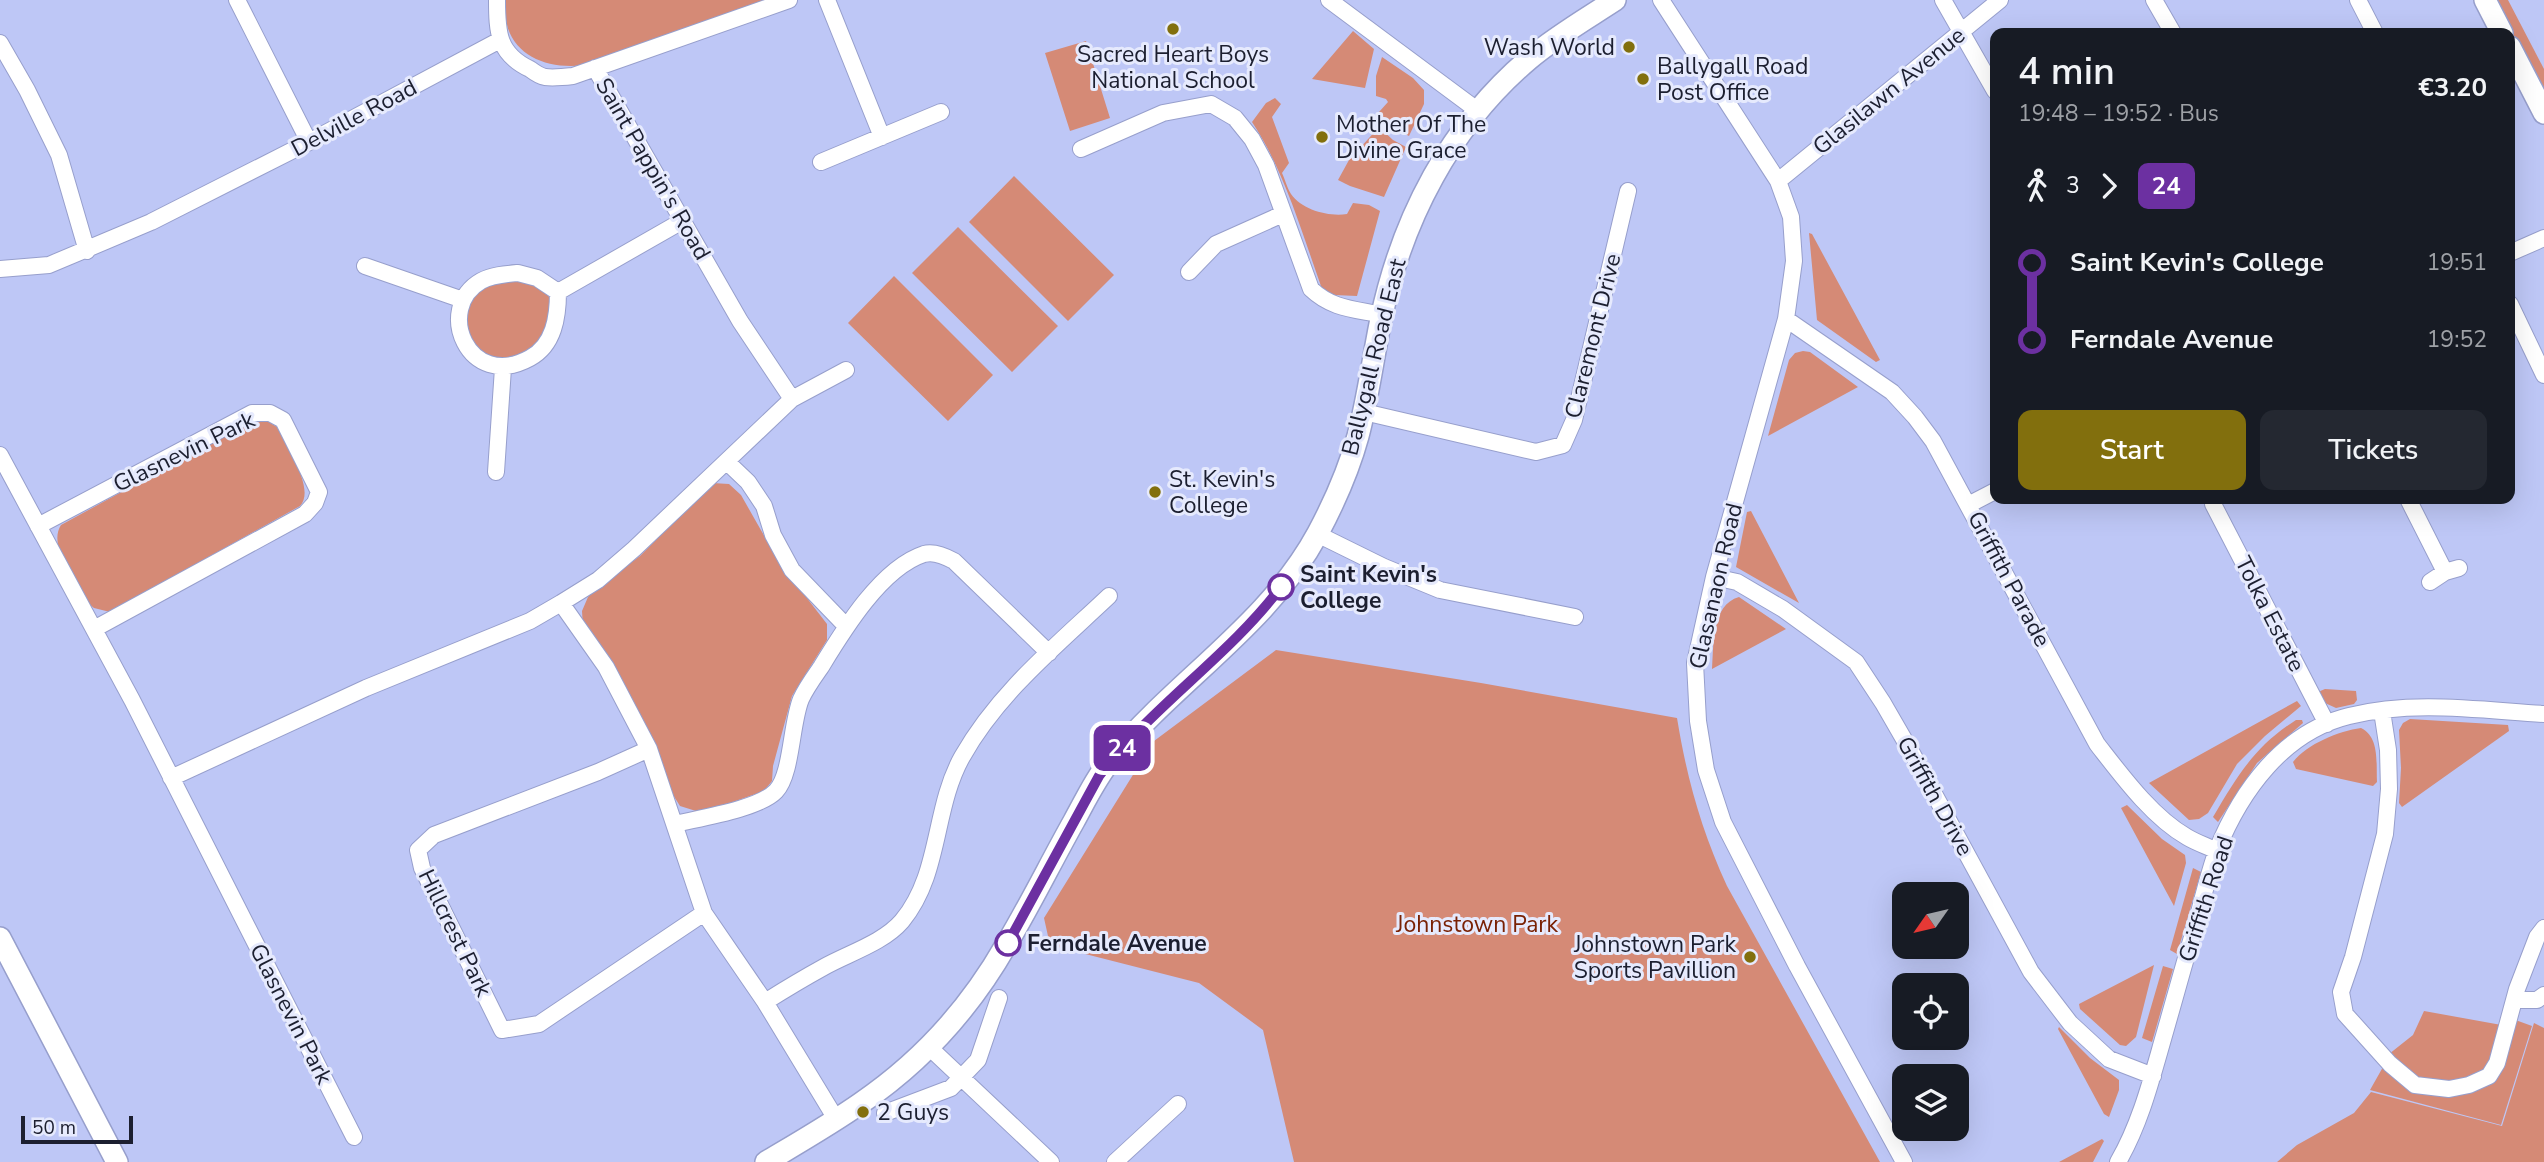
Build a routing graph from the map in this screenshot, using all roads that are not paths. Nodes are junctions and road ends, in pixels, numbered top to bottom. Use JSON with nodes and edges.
{"nodes":[{"id":1,"x":237,"y":0,"type":"edge"},
{"id":2,"x":497,"y":0,"type":"edge"},
{"id":3,"x":789,"y":0,"type":"edge"},
{"id":4,"x":827,"y":0,"type":"edge"},
{"id":5,"x":1329,"y":0,"type":"edge"},
{"id":6,"x":1615,"y":0,"type":"edge"},
{"id":7,"x":1661,"y":0,"type":"edge"},
{"id":8,"x":1943,"y":0,"type":"edge"},
{"id":9,"x":2000,"y":0,"type":"edge"},
{"id":10,"x":2154,"y":0,"type":"edge"},
{"id":11,"x":2358,"y":0,"type":"edge"},
{"id":12,"x":2485,"y":0,"type":"edge"},
{"id":13,"x":2170,"y":28,"type":"edge"},
{"id":14,"x":2372,"y":28,"type":"edge"},
{"id":15,"x":2499,"y":28,"type":"edge"},
{"id":16,"x":1962,"y":33,"type":"junction"},
{"id":17,"x":500,"y":40,"type":"junction"},
{"id":18,"x":0,"y":43,"type":"edge"},
{"id":19,"x":2515,"y":57,"type":"edge"},
{"id":20,"x":595,"y":68,"type":"junction"},
{"id":21,"x":1990,"y":82,"type":"edge"},
{"id":22,"x":1477,"y":110,"type":"junction"},
{"id":23,"x":942,"y":112,"type":"dead end"},
{"id":24,"x":2544,"y":113,"type":"edge"},
{"id":25,"x":882,"y":137,"type":"junction"},
{"id":26,"x":309,"y":142,"type":"junction"},
{"id":27,"x":1081,"y":149,"type":"dead end"},
{"id":28,"x":821,"y":162,"type":"dead end"},
{"id":29,"x":1778,"y":181,"type":"junction"},
{"id":30,"x":1628,"y":191,"type":"dead end"},
{"id":31,"x":1283,"y":214,"type":"junction"},
{"id":32,"x":684,"y":220,"type":"junction"},
{"id":33,"x":2544,"y":238,"type":"edge"},
{"id":34,"x":87,"y":251,"type":"junction"},
{"id":35,"x":2515,"y":251,"type":"edge"},
{"id":36,"x":365,"y":267,"type":"dead end"},
{"id":37,"x":0,"y":269,"type":"edge"},
{"id":38,"x":1189,"y":272,"type":"dead end"},
{"id":39,"x":558,"y":292,"type":"junction"},
{"id":40,"x":463,"y":300,"type":"junction"},
{"id":41,"x":2515,"y":314,"type":"edge"},
{"id":42,"x":1382,"y":315,"type":"junction"},
{"id":43,"x":1786,"y":319,"type":"junction"},
{"id":44,"x":503,"y":368,"type":"junction"},
{"id":45,"x":846,"y":370,"type":"dead end"},
{"id":46,"x":2544,"y":375,"type":"edge"},
{"id":47,"x":792,"y":399,"type":"junction"},
{"id":48,"x":1364,"y":412,"type":"junction"},
{"id":49,"x":0,"y":455,"type":"edge"},
{"id":50,"x":727,"y":462,"type":"junction"},
{"id":51,"x":496,"y":472,"type":"dead end"},
{"id":52,"x":1990,"y":494,"type":"edge"},
{"id":53,"x":2217,"y":504,"type":"edge"},
{"id":54,"x":2410,"y":504,"type":"edge"},
{"id":55,"x":1968,"y":505,"type":"junction"},
{"id":56,"x":38,"y":526,"type":"junction"},
{"id":57,"x":1317,"y":534,"type":"junction"},
{"id":58,"x":1713,"y":577,"type":"junction"},
{"id":59,"x":2430,"y":582,"type":"dead end"},
{"id":60,"x":1109,"y":596,"type":"dead end"},
{"id":61,"x":561,"y":603,"type":"junction"},
{"id":62,"x":1575,"y":617,"type":"dead end"},
{"id":63,"x":846,"y":626,"type":"junction"},
{"id":64,"x":94,"y":629,"type":"junction"},
{"id":65,"x":1049,"y":653,"type":"junction"},
{"id":66,"x":2382,"y":711,"type":"junction"},
{"id":67,"x":2544,"y":714,"type":"edge"},
{"id":68,"x":2327,"y":724,"type":"junction"},
{"id":69,"x":649,"y":749,"type":"junction"},
{"id":70,"x":171,"y":778,"type":"junction"},
{"id":71,"x":675,"y":824,"type":"junction"},
{"id":72,"x":2217,"y":850,"type":"junction"},
{"id":73,"x":704,"y":914,"type":"junction"},
{"id":74,"x":2544,"y":928,"type":"edge"},
{"id":75,"x":0,"y":938,"type":"edge"},
{"id":76,"x":2544,"y":995,"type":"edge"},
{"id":77,"x":999,"y":998,"type":"dead end"},
{"id":78,"x":2515,"y":1000,"type":"junction"},
{"id":79,"x":765,"y":1002,"type":"junction"},
{"id":80,"x":929,"y":1048,"type":"junction"},
{"id":81,"x":2153,"y":1076,"type":"junction"},
{"id":82,"x":962,"y":1077,"type":"junction"},
{"id":83,"x":1178,"y":1104,"type":"dead end"},
{"id":84,"x":885,"y":1114,"type":"dead end"},
{"id":85,"x":835,"y":1119,"type":"junction"},
{"id":86,"x":354,"y":1137,"type":"dead end"},
{"id":87,"x":117,"y":1162,"type":"edge"},
{"id":88,"x":766,"y":1162,"type":"edge"},
{"id":89,"x":1051,"y":1162,"type":"edge"},
{"id":90,"x":1115,"y":1162,"type":"edge"},
{"id":91,"x":1904,"y":1162,"type":"edge"},
{"id":92,"x":2118,"y":1162,"type":"edge"}],
"edges":[{"from":1,"to":26,"type":"street"},
{"from":2,"to":17,"type":"street"},
{"from":3,"to":20,"type":"street"},
{"from":4,"to":25,"type":"street"},
{"from":5,"to":22,"type":"street"},
{"from":6,"to":22,"type":"street","name":"Ballygall Road East"},
{"from":7,"to":29,"type":"street","name":"Glasanaon Road"},
{"from":8,"to":16,"type":"street"},
{"from":9,"to":16,"type":"street","name":"Glasilawn Avenue"},
{"from":10,"to":13,"type":"street"},
{"from":11,"to":14,"type":"street"},
{"from":12,"to":15,"type":"street"},
{"from":16,"to":21,"type":"street"},
{"from":16,"to":29,"type":"street","name":"Glasilawn Avenue"},
{"from":17,"to":20,"type":"street","name":"Saint Pappin's Road"},
{"from":17,"to":26,"type":"street","name":"Delville Road"},
{"from":18,"to":34,"type":"street"},
{"from":19,"to":24,"type":"street"},
{"from":20,"to":32,"type":"street","name":"Saint Pappin's Road"},
{"from":22,"to":42,"type":"street","name":"Ballygall Road East"},
{"from":23,"to":25,"type":"street"},
{"from":25,"to":28,"type":"street"},
{"from":26,"to":34,"type":"street","name":"Delville Road"},
{"from":27,"to":31,"type":"street"},
{"from":29,"to":43,"type":"street","name":"Glasanaon Road"},
{"from":30,"to":48,"type":"street","name":"Claremont Drive"},
{"from":31,"to":38,"type":"street"},
{"from":31,"to":42,"type":"street"},
{"from":32,"to":39,"type":"street"},
{"from":32,"to":47,"type":"street","name":"Saint Pappin's Road"},
{"from":33,"to":35,"type":"street"},
{"from":34,"to":37,"type":"street","name":"Delville Road"},
{"from":36,"to":40,"type":"street"},
{"from":39,"to":40,"type":"street"},
{"from":39,"to":44,"type":"street"},
{"from":40,"to":44,"type":"street"},
{"from":41,"to":46,"type":"street"},
{"from":42,"to":48,"type":"street","name":"Ballygall Road East"},
{"from":43,"to":55,"type":"street","name":"Griffith Parade"},
{"from":43,"to":58,"type":"street","name":"Glasanaon Road"},
{"from":44,"to":51,"type":"street"},
{"from":45,"to":47,"type":"street"},
{"from":47,"to":50,"type":"street"},
{"from":48,"to":57,"type":"street","name":"Ballygall Road East"},
{"from":49,"to":56,"type":"street","name":"Glasnevin Park"},
{"from":50,"to":61,"type":"street"},
{"from":50,"to":63,"type":"street"},
{"from":52,"to":55,"type":"street"},
{"from":53,"to":68,"type":"street","name":"Tolka Estate"},
{"from":54,"to":59,"type":"street"},
{"from":55,"to":72,"type":"street","name":"Griffith Parade"},
{"from":56,"to":64,"type":"street","name":"Glasnevin Park"},
{"from":56,"to":64,"type":"street","name":"Glasnevin Park"},
{"from":57,"to":62,"type":"street"},
{"from":57,"to":80,"type":"street","name":"Ballygall Road East"},
{"from":58,"to":81,"type":"street","name":"Griffith Drive"},
{"from":58,"to":91,"type":"street","name":"Glasanaon Road"},
{"from":60,"to":65,"type":"street"},
{"from":61,"to":69,"type":"street"},
{"from":61,"to":70,"type":"street"},
{"from":63,"to":65,"type":"street"},
{"from":63,"to":71,"type":"street"},
{"from":64,"to":70,"type":"street","name":"Glasnevin Park"},
{"from":65,"to":79,"type":"street"},
{"from":66,"to":67,"type":"street","name":"Griffith Road"},
{"from":66,"to":68,"type":"street","name":"Griffith Road"},
{"from":66,"to":78,"type":"street"},
{"from":68,"to":72,"type":"street","name":"Griffith Road"},
{"from":69,"to":71,"type":"street"},
{"from":69,"to":73,"type":"street","name":"Hillcrest Park"},
{"from":70,"to":86,"type":"street","name":"Glasnevin Park"},
{"from":71,"to":73,"type":"street"},
{"from":72,"to":81,"type":"street","name":"Griffith Road"},
{"from":73,"to":79,"type":"street"},
{"from":74,"to":78,"type":"street"},
{"from":75,"to":87,"type":"street"},
{"from":76,"to":78,"type":"street"},
{"from":77,"to":82,"type":"street"},
{"from":79,"to":85,"type":"street"},
{"from":80,"to":82,"type":"street"},
{"from":80,"to":85,"type":"street","name":"Ballygall Road East"},
{"from":81,"to":92,"type":"street","name":"Griffith Road"},
{"from":82,"to":84,"type":"street"},
{"from":82,"to":89,"type":"street"},
{"from":83,"to":90,"type":"street"},
{"from":85,"to":88,"type":"street","name":"Ballygall Road East"}]}
